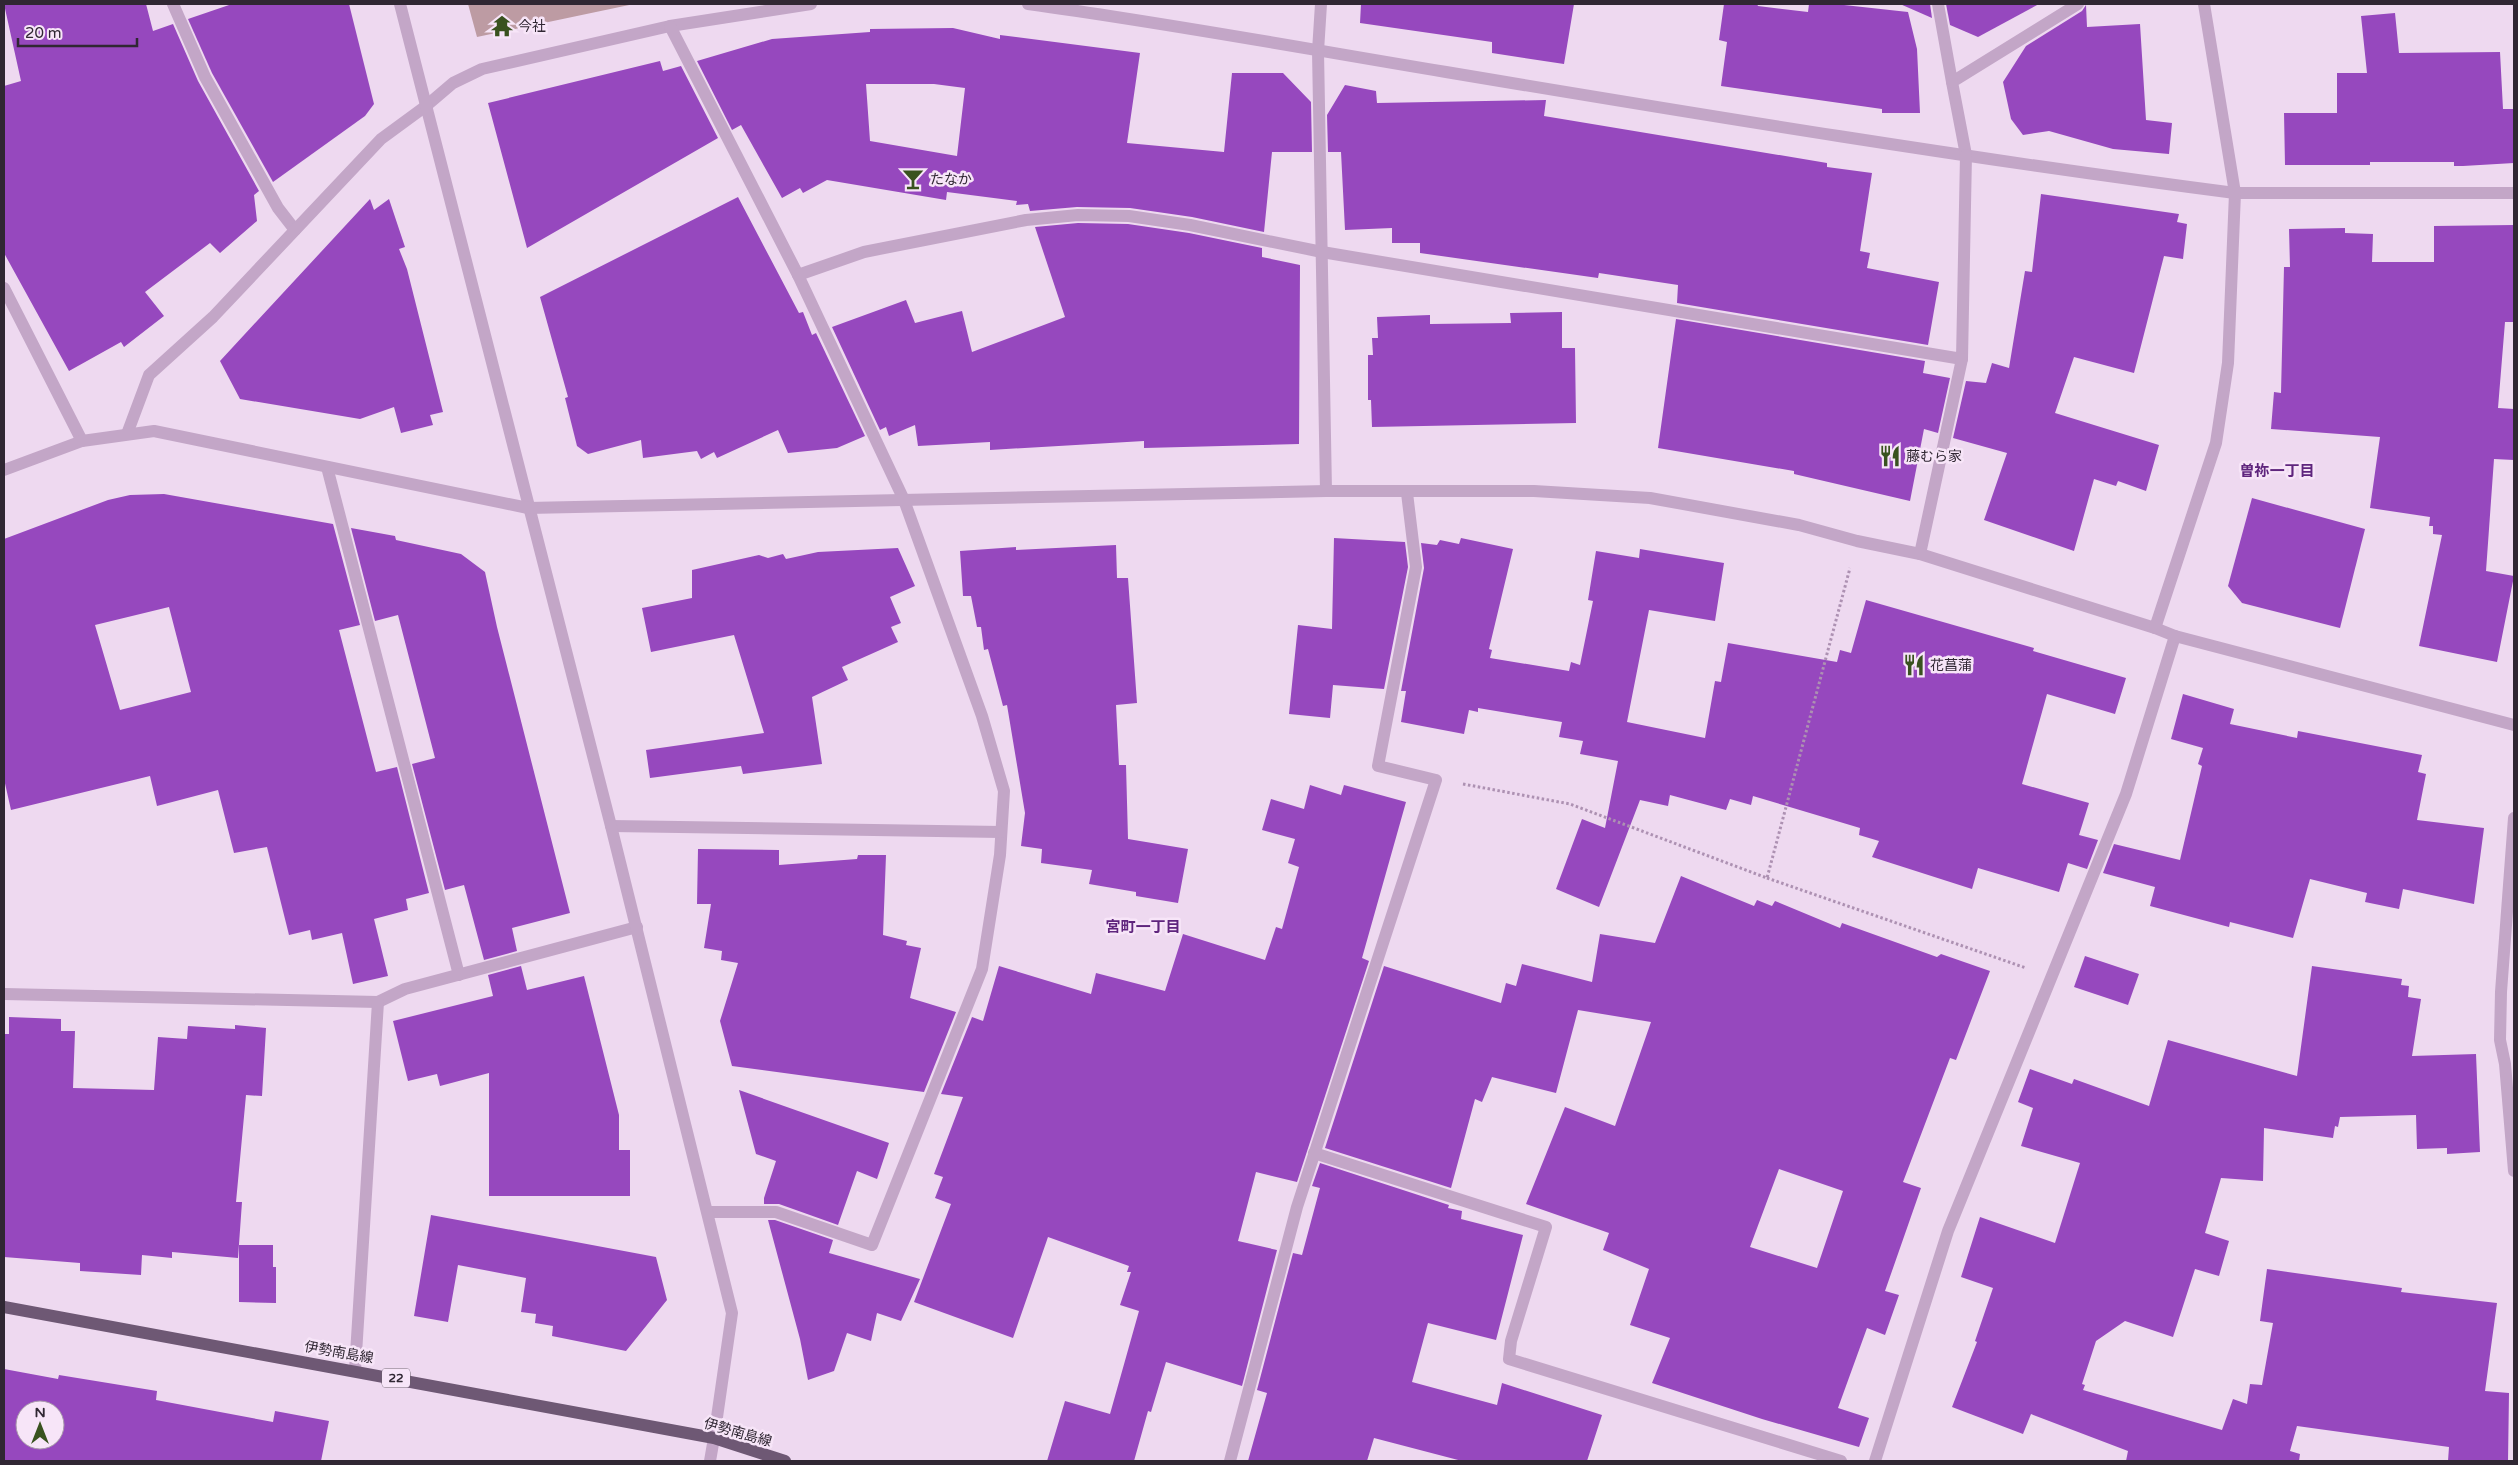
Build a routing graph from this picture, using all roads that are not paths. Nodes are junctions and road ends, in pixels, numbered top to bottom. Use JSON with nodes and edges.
{"nodes":[{"id":1,"x":173,"y":4,"type":"edge"},
{"id":2,"x":400,"y":4,"type":"edge"},
{"id":3,"x":811,"y":4,"type":"edge"},
{"id":4,"x":1028,"y":4,"type":"edge"},
{"id":5,"x":1322,"y":4,"type":"edge"},
{"id":6,"x":1938,"y":4,"type":"edge"},
{"id":7,"x":2078,"y":4,"type":"edge"},
{"id":8,"x":2204,"y":4,"type":"edge"},
{"id":9,"x":670,"y":26,"type":"junction"},
{"id":10,"x":1318,"y":51,"type":"junction"},
{"id":11,"x":1952,"y":82,"type":"junction"},
{"id":12,"x":426,"y":106,"type":"junction"},
{"id":13,"x":1966,"y":155,"type":"junction"},
{"id":14,"x":2235,"y":193,"type":"junction"},
{"id":15,"x":2514,"y":193,"type":"edge"},
{"id":16,"x":295,"y":230,"type":"junction"},
{"id":17,"x":1322,"y":252,"type":"junction"},
{"id":18,"x":798,"y":275,"type":"junction"},
{"id":19,"x":4,"y":288,"type":"edge"},
{"id":20,"x":1962,"y":359,"type":"junction"},
{"id":21,"x":127,"y":434,"type":"junction"},
{"id":22,"x":82,"y":440,"type":"junction"},
{"id":23,"x":327,"y":467,"type":"junction"},
{"id":24,"x":4,"y":470,"type":"edge"},
{"id":25,"x":1326,"y":491,"type":"junction"},
{"id":26,"x":1407,"y":493,"type":"junction"},
{"id":27,"x":904,"y":500,"type":"junction"},
{"id":28,"x":528,"y":508,"type":"junction"},
{"id":29,"x":1920,"y":554,"type":"junction"},
{"id":30,"x":2155,"y":628,"type":"junction"},
{"id":31,"x":2175,"y":636,"type":"junction"},
{"id":32,"x":2514,"y":725,"type":"edge"},
{"id":33,"x":2514,"y":818,"type":"edge"},
{"id":34,"x":611,"y":826,"type":"junction"},
{"id":35,"x":1001,"y":832,"type":"junction"},
{"id":36,"x":637,"y":927,"type":"junction"},
{"id":37,"x":459,"y":975,"type":"junction"},
{"id":38,"x":4,"y":994,"type":"edge"},
{"id":39,"x":378,"y":1002,"type":"junction"},
{"id":40,"x":2510,"y":1064,"type":"edge"},
{"id":41,"x":1314,"y":1154,"type":"junction"},
{"id":42,"x":2514,"y":1171,"type":"edge"},
{"id":43,"x":708,"y":1212,"type":"junction"},
{"id":44,"x":4,"y":1307,"type":"edge"},
{"id":45,"x":355,"y":1370,"type":"junction"},
{"id":46,"x":714,"y":1438,"type":"junction"},
{"id":47,"x":710,"y":1461,"type":"edge"},
{"id":48,"x":785,"y":1461,"type":"edge"},
{"id":49,"x":1230,"y":1461,"type":"edge"},
{"id":50,"x":1841,"y":1461,"type":"edge"},
{"id":51,"x":1875,"y":1461,"type":"edge"}],
"edges":[{"from":1,"to":16,"type":"street"},
{"from":2,"to":12,"type":"street"},
{"from":3,"to":9,"type":"street"},
{"from":4,"to":10,"type":"street"},
{"from":5,"to":10,"type":"street"},
{"from":6,"to":11,"type":"street"},
{"from":7,"to":11,"type":"street"},
{"from":8,"to":14,"type":"street"},
{"from":9,"to":12,"type":"street"},
{"from":9,"to":18,"type":"street"},
{"from":10,"to":13,"type":"street"},
{"from":10,"to":17,"type":"street"},
{"from":11,"to":13,"type":"street"},
{"from":12,"to":16,"type":"street"},
{"from":12,"to":28,"type":"street"},
{"from":13,"to":14,"type":"street"},
{"from":13,"to":20,"type":"street"},
{"from":14,"to":15,"type":"street"},
{"from":14,"to":30,"type":"street"},
{"from":16,"to":21,"type":"street"},
{"from":17,"to":18,"type":"street"},
{"from":17,"to":20,"type":"street"},
{"from":17,"to":25,"type":"street"},
{"from":18,"to":27,"type":"street"},
{"from":19,"to":22,"type":"street"},
{"from":20,"to":29,"type":"street"},
{"from":21,"to":22,"type":"street"},
{"from":21,"to":23,"type":"street"},
{"from":22,"to":24,"type":"street"},
{"from":23,"to":28,"type":"street"},
{"from":23,"to":37,"type":"street"},
{"from":25,"to":26,"type":"street"},
{"from":25,"to":27,"type":"street"},
{"from":26,"to":29,"type":"street"},
{"from":26,"to":41,"type":"street"},
{"from":27,"to":28,"type":"street"},
{"from":27,"to":35,"type":"street"},
{"from":28,"to":34,"type":"street"},
{"from":29,"to":30,"type":"street"},
{"from":30,"to":31,"type":"street"},
{"from":31,"to":32,"type":"street"},
{"from":31,"to":51,"type":"street"},
{"from":33,"to":40,"type":"street"},
{"from":34,"to":35,"type":"street"},
{"from":34,"to":36,"type":"street"},
{"from":35,"to":43,"type":"street"},
{"from":36,"to":37,"type":"street"},
{"from":36,"to":43,"type":"street"},
{"from":37,"to":39,"type":"street"},
{"from":38,"to":39,"type":"street"},
{"from":39,"to":45,"type":"street"},
{"from":40,"to":42,"type":"street"},
{"from":41,"to":49,"type":"street"},
{"from":41,"to":50,"type":"street"},
{"from":43,"to":46,"type":"street"},
{"from":44,"to":45,"type":"main road","name":"伊勢南島線","number":"22"},
{"from":45,"to":46,"type":"main road","name":"伊勢南島線","number":"22"},
{"from":46,"to":47,"type":"street"},
{"from":46,"to":48,"type":"main road","name":"伊勢南島線","number":"22"}]}
